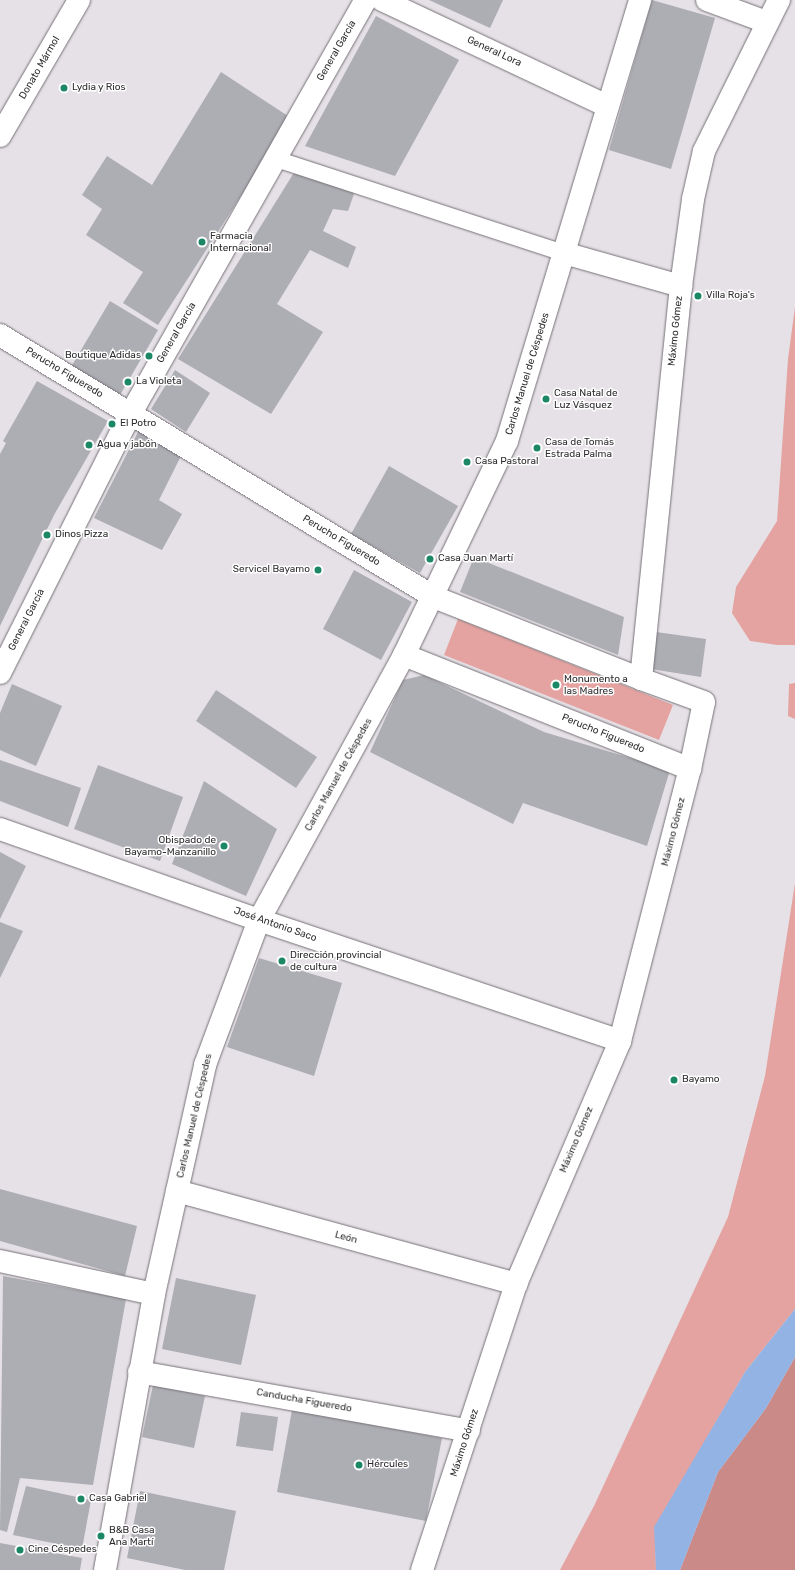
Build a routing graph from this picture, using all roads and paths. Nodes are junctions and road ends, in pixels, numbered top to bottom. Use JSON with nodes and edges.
{"nodes":[{"id":1,"x":79,"y":0,"type":"edge"},
{"id":2,"x":366,"y":0,"type":"edge"},
{"id":3,"x":382,"y":0,"type":"edge"},
{"id":4,"x":640,"y":0,"type":"edge"},
{"id":5,"x":707,"y":0,"type":"edge"},
{"id":6,"x":779,"y":0,"type":"edge"},
{"id":7,"x":766,"y":22,"type":"junction"},
{"id":8,"x":605,"y":105,"type":"junction"},
{"id":9,"x":0,"y":136,"type":"edge"},
{"id":10,"x":276,"y":159,"type":"junction"},
{"id":11,"x":564,"y":253,"type":"junction"},
{"id":12,"x":680,"y":286,"type":"junction"},
{"id":13,"x":0,"y":335,"type":"edge"},
{"id":14,"x":131,"y":413,"type":"junction"},
{"id":15,"x":434,"y":597,"type":"junction"},
{"id":16,"x":404,"y":655,"type":"junction"},
{"id":17,"x":0,"y":673,"type":"edge"},
{"id":18,"x":641,"y":679,"type":"junction"},
{"id":19,"x":704,"y":702,"type":"joint"},
{"id":20,"x":690,"y":769,"type":"junction"},
{"id":21,"x":0,"y":828,"type":"edge"},
{"id":22,"x":259,"y":920,"type":"junction"},
{"id":23,"x":620,"y":1041,"type":"junction"},
{"id":24,"x":177,"y":1191,"type":"junction"},
{"id":25,"x":0,"y":1261,"type":"edge"},
{"id":26,"x":516,"y":1284,"type":"junction"},
{"id":27,"x":154,"y":1294,"type":"junction"},
{"id":28,"x":139,"y":1372,"type":"junction"},
{"id":29,"x":469,"y":1431,"type":"junction"},
{"id":30,"x":106,"y":1570,"type":"edge"},
{"id":31,"x":422,"y":1570,"type":"edge"}],
"edges":[{"from":1,"to":9,"type":"street","name":"Donato Mármol"},
{"from":2,"to":10,"type":"street","name":"General García"},
{"from":3,"to":8,"type":"street","name":"General Lora"},
{"from":4,"to":8,"type":"street","name":"Carlos Manuel de Céspedes"},
{"from":5,"to":7,"type":"street"},
{"from":6,"to":7,"type":"street","name":"Máximo Gómez"},
{"from":7,"to":12,"type":"street","name":"Máximo Gómez"},
{"from":8,"to":11,"type":"street","name":"Carlos Manuel de Céspedes"},
{"from":10,"to":11,"type":"lane"},
{"from":10,"to":14,"type":"street","name":"General García"},
{"from":11,"to":12,"type":"street"},
{"from":11,"to":15,"type":"street","name":"Carlos Manuel de Céspedes"},
{"from":12,"to":18,"type":"street","name":"Máximo Gómez"},
{"from":13,"to":14,"type":"street","name":"Perucho Figueredo"},
{"from":14,"to":15,"type":"street","name":"Perucho Figueredo"},
{"from":14,"to":17,"type":"street","name":"General García"},
{"from":15,"to":16,"type":"street","name":"Carlos Manuel de Céspedes"},
{"from":15,"to":18,"type":"street","name":"Perucho Figueredo"},
{"from":16,"to":20,"type":"street","name":"Perucho Figueredo"},
{"from":16,"to":22,"type":"street","name":"Carlos Manuel de Céspedes"},
{"from":18,"to":19,"type":"street","name":"Perucho Figueredo"},
{"from":19,"to":20,"type":"street","name":"Máximo Gómez"},
{"from":20,"to":23,"type":"street","name":"Máximo Gómez"},
{"from":21,"to":22,"type":"street","name":"José Antonio Saco"},
{"from":22,"to":23,"type":"street","name":"José Antonio Saco"},
{"from":22,"to":24,"type":"street","name":"Carlos Manuel de Céspedes"},
{"from":23,"to":26,"type":"street","name":"Máximo Gómez"},
{"from":24,"to":26,"type":"street","name":"León"},
{"from":24,"to":27,"type":"street","name":"Carlos Manuel de Céspedes"},
{"from":25,"to":27,"type":"street"},
{"from":26,"to":29,"type":"street","name":"Máximo Gómez"},
{"from":27,"to":28,"type":"street","name":"Carlos Manuel de Céspedes"},
{"from":28,"to":29,"type":"street","name":"Canducha Figueredo"},
{"from":28,"to":30,"type":"street","name":"Carlos Manuel de Céspedes"},
{"from":29,"to":31,"type":"street","name":"Máximo Gómez"}]}
